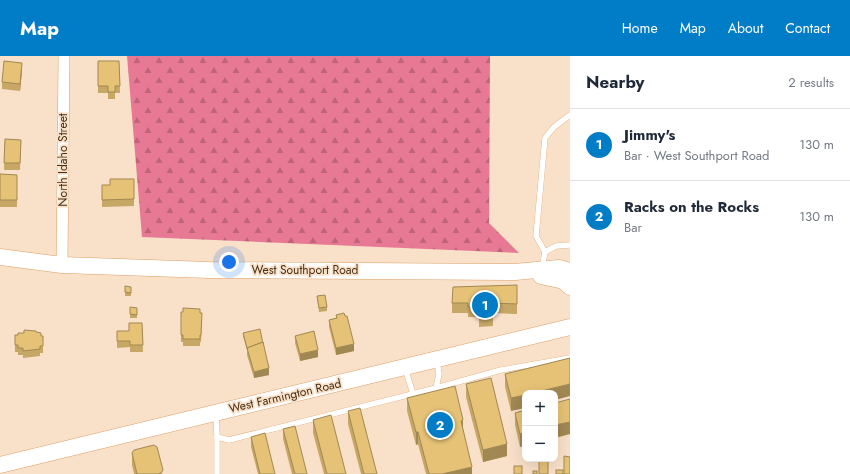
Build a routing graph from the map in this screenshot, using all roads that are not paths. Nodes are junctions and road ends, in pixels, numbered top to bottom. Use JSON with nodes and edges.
{"nodes":[{"id":1,"x":64,"y":56,"type":"edge"},
{"id":2,"x":570,"y":115,"type":"edge"},
{"id":3,"x":570,"y":245,"type":"edge"},
{"id":4,"x":545,"y":252,"type":"junction"},
{"id":5,"x":0,"y":257,"type":"edge"},
{"id":6,"x":62,"y":265,"type":"junction"},
{"id":7,"x":542,"y":270,"type":"junction"},
{"id":8,"x":570,"y":270,"type":"edge"},
{"id":9,"x":515,"y":272,"type":"junction"},
{"id":10,"x":570,"y":287,"type":"edge"},
{"id":11,"x":570,"y":327,"type":"edge"},
{"id":12,"x":570,"y":358,"type":"edge"},
{"id":13,"x":437,"y":360,"type":"junction"},
{"id":14,"x":405,"y":368,"type":"junction"},
{"id":15,"x":436,"y":388,"type":"junction"},
{"id":16,"x":413,"y":394,"type":"junction"},
{"id":17,"x":216,"y":413,"type":"junction"},
{"id":18,"x":217,"y":437,"type":"junction"},
{"id":19,"x":0,"y":465,"type":"edge"},
{"id":20,"x":217,"y":474,"type":"edge"}],
"edges":[{"from":1,"to":6,"type":"street","name":"North Idaho Street"},
{"from":2,"to":4,"type":"lane"},
{"from":3,"to":4,"type":"lane"},
{"from":4,"to":7,"type":"lane"},
{"from":5,"to":6,"type":"main road","name":"West Southport Road"},
{"from":6,"to":9,"type":"main road","name":"West Southport Road"},
{"from":7,"to":8,"type":"main road","name":"West Southport Road"},
{"from":7,"to":9,"type":"main road","name":"West Southport Road"},
{"from":9,"to":10,"type":"main road","name":"West Southport Road"},
{"from":11,"to":13,"type":"main road","name":"West Farmington Road"},
{"from":12,"to":15,"type":"lane"},
{"from":13,"to":14,"type":"main road","name":"West Farmington Road"},
{"from":13,"to":15,"type":"lane"},
{"from":14,"to":16,"type":"lane"},
{"from":14,"to":17,"type":"main road","name":"West Farmington Road"},
{"from":15,"to":16,"type":"lane"},
{"from":16,"to":18,"type":"lane"},
{"from":17,"to":18,"type":"lane"},
{"from":17,"to":19,"type":"main road","name":"West Farmington Road"},
{"from":18,"to":20,"type":"lane"}]}
